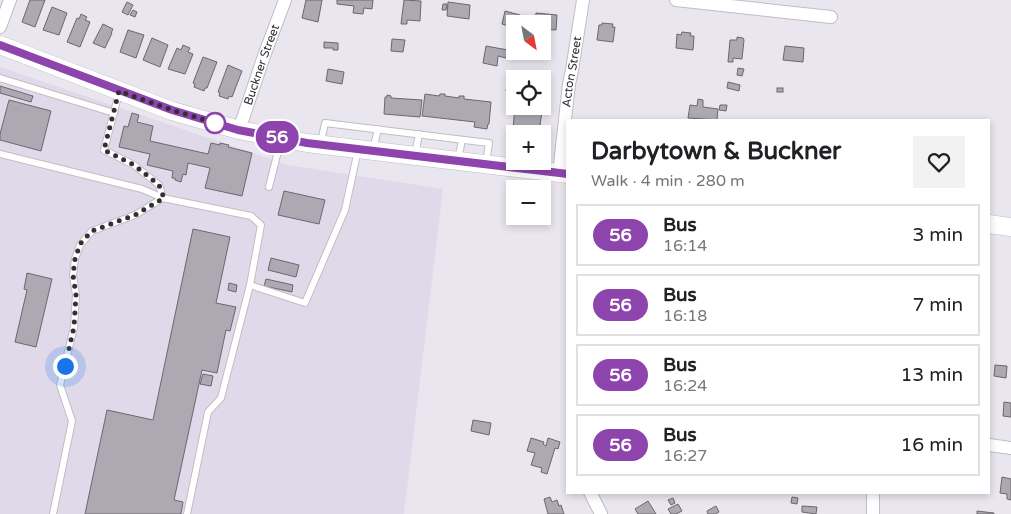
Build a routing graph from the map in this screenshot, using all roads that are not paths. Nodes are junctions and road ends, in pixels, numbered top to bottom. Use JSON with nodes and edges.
{"nodes":[{"id":1,"x":10,"y":0,"type":"edge"},
{"id":2,"x":285,"y":0,"type":"edge"},
{"id":3,"x":583,"y":0,"type":"edge"},
{"id":4,"x":676,"y":0,"type":"edge"},
{"id":5,"x":831,"y":16,"type":"dead end"},
{"id":6,"x":0,"y":27,"type":"edge"},
{"id":7,"x":0,"y":45,"type":"edge"},
{"id":8,"x":0,"y":78,"type":"edge"},
{"id":9,"x":119,"y":91,"type":"junction"},
{"id":10,"x":114,"y":114,"type":"junction"},
{"id":11,"x":567,"y":119,"type":"edge"},
{"id":12,"x":378,"y":129,"type":"junction"},
{"id":13,"x":566,"y":129,"type":"edge"},
{"id":14,"x":238,"y":130,"type":"junction"},
{"id":15,"x":418,"y":134,"type":"junction"},
{"id":16,"x":282,"y":138,"type":"junction"},
{"id":17,"x":462,"y":140,"type":"junction"},
{"id":18,"x":320,"y":144,"type":"junction"},
{"id":19,"x":366,"y":150,"type":"junction"},
{"id":20,"x":0,"y":154,"type":"edge"},
{"id":21,"x":415,"y":156,"type":"junction"},
{"id":22,"x":458,"y":161,"type":"junction"},
{"id":23,"x":486,"y":164,"type":"junction"},
{"id":24,"x":563,"y":174,"type":"edge"},
{"id":25,"x":269,"y":186,"type":"dead end"},
{"id":26,"x":164,"y":198,"type":"junction"},
{"id":27,"x":990,"y":224,"type":"edge"},
{"id":28,"x":1011,"y":227,"type":"edge"},
{"id":29,"x":250,"y":285,"type":"junction"},
{"id":30,"x":990,"y":446,"type":"edge"},
{"id":31,"x":1011,"y":448,"type":"edge"},
{"id":32,"x":591,"y":494,"type":"edge"},
{"id":33,"x":873,"y":494,"type":"edge"},
{"id":34,"x":53,"y":514,"type":"edge"},
{"id":35,"x":187,"y":514,"type":"edge"},
{"id":36,"x":602,"y":514,"type":"edge"},
{"id":37,"x":872,"y":514,"type":"edge"}],
"edges":[{"from":1,"to":6,"type":"street"},
{"from":2,"to":14,"type":"street","name":"Buckner Street"},
{"from":3,"to":11,"type":"street","name":"Acton Street"},
{"from":4,"to":5,"type":"street"},
{"from":7,"to":9,"type":"main road"},
{"from":8,"to":10,"type":"lane"},
{"from":9,"to":10,"type":"lane"},
{"from":9,"to":14,"type":"main road"},
{"from":10,"to":26,"type":"lane"},
{"from":12,"to":15,"type":"lane"},
{"from":12,"to":18,"type":"lane"},
{"from":12,"to":19,"type":"lane"},
{"from":13,"to":24,"type":"street","name":"Acton Street"},
{"from":14,"to":16,"type":"main road"},
{"from":15,"to":17,"type":"lane"},
{"from":15,"to":21,"type":"lane"},
{"from":16,"to":18,"type":"main road"},
{"from":16,"to":25,"type":"lane"},
{"from":17,"to":22,"type":"lane"},
{"from":17,"to":23,"type":"lane"},
{"from":18,"to":19,"type":"main road"},
{"from":19,"to":21,"type":"main road"},
{"from":19,"to":29,"type":"lane"},
{"from":20,"to":26,"type":"lane"},
{"from":21,"to":22,"type":"main road"},
{"from":22,"to":23,"type":"main road"},
{"from":23,"to":24,"type":"main road"},
{"from":26,"to":29,"type":"lane"},
{"from":26,"to":34,"type":"lane"},
{"from":27,"to":28,"type":"main road"},
{"from":29,"to":35,"type":"lane"},
{"from":30,"to":31,"type":"street"},
{"from":32,"to":36,"type":"street"},
{"from":33,"to":37,"type":"street"}]}
